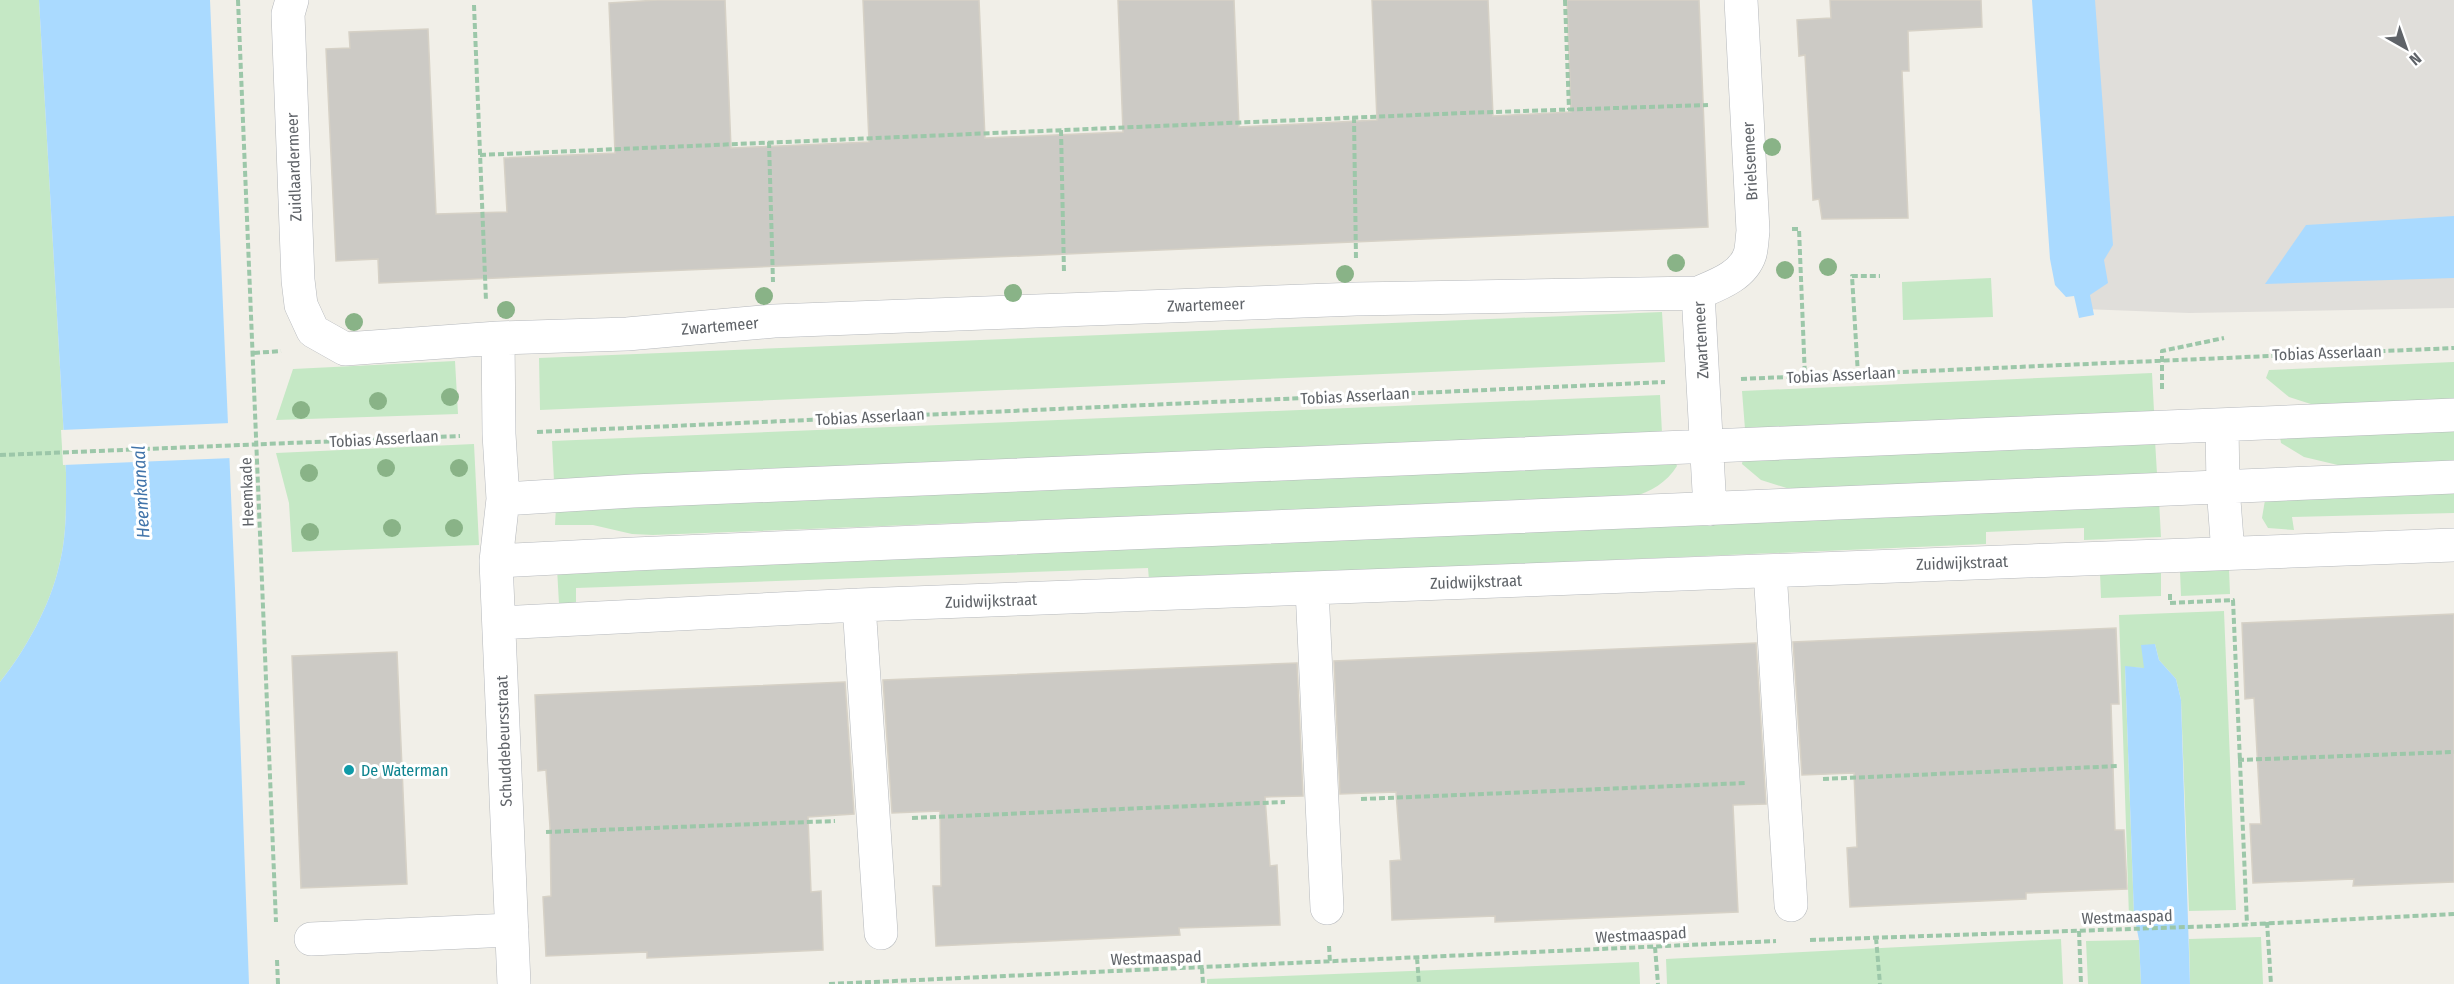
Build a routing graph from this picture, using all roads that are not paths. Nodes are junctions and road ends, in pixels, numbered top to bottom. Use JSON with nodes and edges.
{"nodes":[{"id":1,"x":292,"y":0,"type":"edge"},
{"id":2,"x":1741,"y":0,"type":"edge"},
{"id":3,"x":1698,"y":293,"type":"junction"},
{"id":4,"x":313,"y":331,"type":"joint"},
{"id":5,"x":498,"y":339,"type":"junction"},
{"id":6,"x":2454,"y":415,"type":"edge"},
{"id":7,"x":2222,"y":426,"type":"junction"},
{"id":8,"x":1706,"y":446,"type":"junction"},
{"id":9,"x":2454,"y":477,"type":"edge"},
{"id":10,"x":2223,"y":487,"type":"junction"},
{"id":11,"x":503,"y":499,"type":"junction"},
{"id":12,"x":1710,"y":509,"type":"junction"},
{"id":13,"x":2454,"y":545,"type":"edge"},
{"id":14,"x":2228,"y":553,"type":"junction"},
{"id":15,"x":496,"y":561,"type":"junction"},
{"id":16,"x":1770,"y":571,"type":"junction"},
{"id":17,"x":1312,"y":589,"type":"junction"},
{"id":18,"x":860,"y":605,"type":"junction"},
{"id":19,"x":499,"y":624,"type":"junction"},
{"id":20,"x":1791,"y":904,"type":"dead end"},
{"id":21,"x":1327,"y":908,"type":"dead end"},
{"id":22,"x":512,"y":930,"type":"junction"},
{"id":23,"x":881,"y":933,"type":"dead end"},
{"id":24,"x":311,"y":939,"type":"dead end"},
{"id":25,"x":514,"y":984,"type":"edge"}],
"edges":[{"from":1,"to":4,"type":"street","name":"Zuidlaardermeer"},
{"from":2,"to":3,"type":"street","name":"Brielsemeer"},
{"from":3,"to":5,"type":"street","name":"Zwartemeer"},
{"from":3,"to":8,"type":"street","name":"Zwartemeer"},
{"from":4,"to":5,"type":"street","name":"Zwartemeer"},
{"from":5,"to":11,"type":"street"},
{"from":6,"to":7,"type":"street"},
{"from":7,"to":8,"type":"street"},
{"from":7,"to":10,"type":"street"},
{"from":8,"to":11,"type":"street"},
{"from":8,"to":12,"type":"street","name":"Zwartemeer"},
{"from":9,"to":10,"type":"street"},
{"from":10,"to":12,"type":"street"},
{"from":10,"to":14,"type":"street"},
{"from":11,"to":15,"type":"street","name":"Schuddebeursstraat"},
{"from":12,"to":15,"type":"street"},
{"from":13,"to":14,"type":"street","name":"Zuidwijkstraat"},
{"from":14,"to":16,"type":"street","name":"Zuidwijkstraat"},
{"from":15,"to":19,"type":"street","name":"Schuddebeursstraat"},
{"from":16,"to":17,"type":"street","name":"Zuidwijkstraat"},
{"from":16,"to":20,"type":"street"},
{"from":17,"to":18,"type":"street","name":"Zuidwijkstraat"},
{"from":17,"to":21,"type":"street"},
{"from":18,"to":19,"type":"street","name":"Zuidwijkstraat"},
{"from":18,"to":23,"type":"street"},
{"from":19,"to":22,"type":"street","name":"Schuddebeursstraat"},
{"from":22,"to":24,"type":"street"},
{"from":22,"to":25,"type":"street","name":"Schuddebeursstraat"}]}
